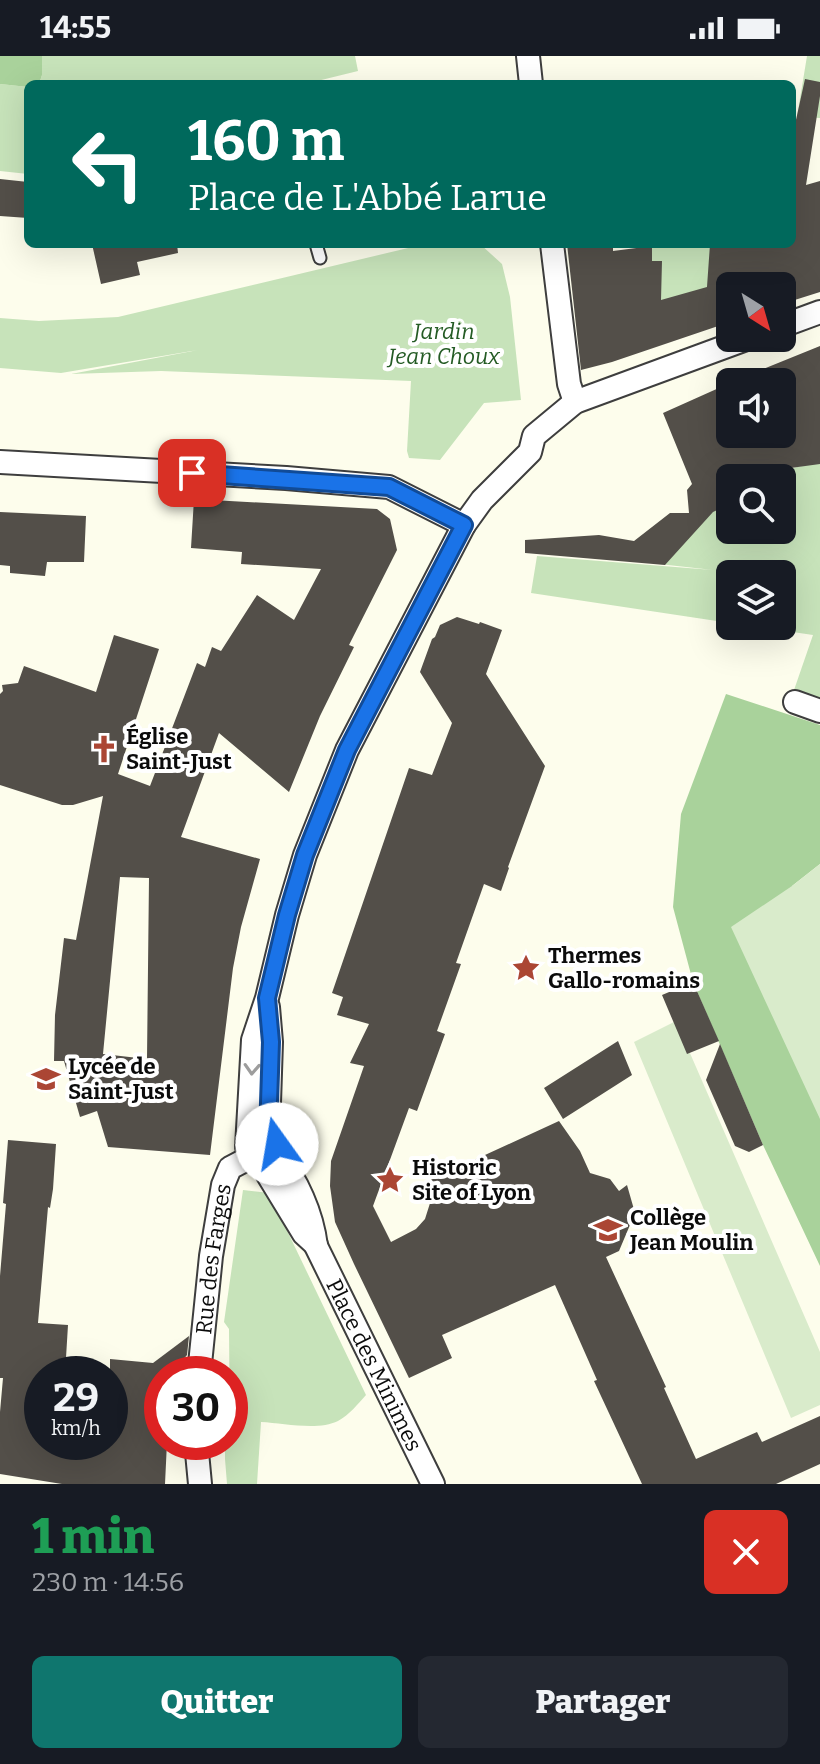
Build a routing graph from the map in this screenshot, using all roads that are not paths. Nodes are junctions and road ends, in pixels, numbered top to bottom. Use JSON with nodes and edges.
{"nodes":[{"id":1,"x":528,"y":56,"type":"edge"},
{"id":2,"x":531,"y":80,"type":"edge"},
{"id":3,"x":317,"y":248,"type":"edge"},
{"id":4,"x":552,"y":248,"type":"edge"},
{"id":5,"x":320,"y":258,"type":"dead end"},
{"id":6,"x":820,"y":312,"type":"edge"},
{"id":7,"x":796,"y":321,"type":"edge"},
{"id":8,"x":716,"y":350,"type":"edge"},
{"id":9,"x":575,"y":402,"type":"junction"},
{"id":10,"x":0,"y":462,"type":"edge"},
{"id":11,"x":464,"y":525,"type":"junction"},
{"id":12,"x":795,"y":702,"type":"dead end"},
{"id":13,"x":820,"y":711,"type":"edge"},
{"id":14,"x":261,"y":1150,"type":"junction"},
{"id":15,"x":201,"y":1356,"type":"edge"},
{"id":16,"x":198,"y":1460,"type":"edge"},
{"id":17,"x":200,"y":1484,"type":"edge"},
{"id":18,"x":433,"y":1484,"type":"edge"}],
"edges":[{"from":1,"to":2,"type":"street"},
{"from":3,"to":5,"type":"lane"},
{"from":4,"to":9,"type":"street"},
{"from":6,"to":7,"type":"street"},
{"from":8,"to":9,"type":"street"},
{"from":9,"to":11,"type":"street"},
{"from":10,"to":11,"type":"street"},
{"from":11,"to":14,"type":"street"},
{"from":12,"to":13,"type":"street"},
{"from":14,"to":15,"type":"street","name":"Rue des Farges"},
{"from":14,"to":18,"type":"street","name":"Place des Minimes"},
{"from":16,"to":17,"type":"street"}]}
